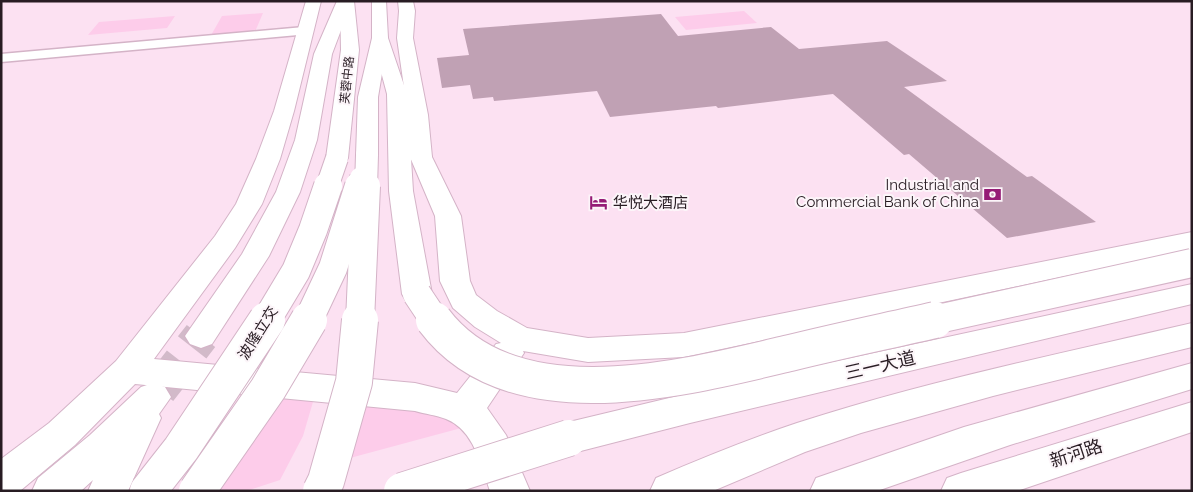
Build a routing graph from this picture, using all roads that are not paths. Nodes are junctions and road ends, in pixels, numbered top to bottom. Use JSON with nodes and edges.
{"nodes":[{"id":1,"x":314,"y":1,"type":"edge"},
{"id":2,"x":346,"y":1,"type":"edge"},
{"id":3,"x":379,"y":1,"type":"edge"},
{"id":4,"x":406,"y":1,"type":"edge"},
{"id":5,"x":304,"y":31,"type":"junction"},
{"id":6,"x":380,"y":38,"type":"junction"},
{"id":7,"x":1,"y":58,"type":"edge"},
{"id":8,"x":397,"y":94,"type":"junction"},
{"id":9,"x":352,"y":157,"type":"junction"},
{"id":10,"x":421,"y":157,"type":"junction"},
{"id":11,"x":1192,"y":240,"type":"edge"},
{"id":12,"x":1192,"y":263,"type":"edge"},
{"id":13,"x":1192,"y":294,"type":"edge"},
{"id":14,"x":1192,"y":334,"type":"edge"},
{"id":15,"x":201,"y":336,"type":"tunnel mouth"},
{"id":16,"x":519,"y":338,"type":"junction"},
{"id":17,"x":128,"y":370,"type":"junction"},
{"id":18,"x":1192,"y":376,"type":"edge"},
{"id":19,"x":464,"y":411,"type":"junction"},
{"id":20,"x":1192,"y":417,"type":"edge"},
{"id":21,"x":1,"y":482,"type":"edge"},
{"id":22,"x":676,"y":488,"type":"edge"},
{"id":23,"x":52,"y":491,"type":"edge"},
{"id":24,"x":108,"y":491,"type":"edge"},
{"id":25,"x":148,"y":491,"type":"edge"},
{"id":26,"x":196,"y":491,"type":"edge"},
{"id":27,"x":321,"y":491,"type":"edge"},
{"id":28,"x":402,"y":491,"type":"edge"},
{"id":29,"x":510,"y":491,"type":"edge"},
{"id":30,"x":830,"y":491,"type":"edge"},
{"id":31,"x":961,"y":491,"type":"edge"}],
"edges":[{"from":1,"to":5,"type":"main road"},
{"from":2,"to":9,"type":"main road","name":"芙蓉中路"},
{"from":2,"to":15,"type":"main road"},
{"from":3,"to":6,"type":"main road","name":"芙蓉中路"},
{"from":4,"to":10,"type":"main road"},
{"from":5,"to":7,"type":"street"},
{"from":5,"to":17,"type":"main road"},
{"from":6,"to":8,"type":"main road"},
{"from":6,"to":9,"type":"main road","name":"芙蓉中路"},
{"from":8,"to":10,"type":"main road"},
{"from":8,"to":12,"type":"main road","bridge":true},
{"from":9,"to":25,"type":"main road","name":"波隆立交","bridge":true},
{"from":9,"to":26,"type":"main road","bridge":true},
{"from":9,"to":27,"type":"main road","bridge":true},
{"from":10,"to":16,"type":"main road"},
{"from":11,"to":16,"type":"main road"},
{"from":13,"to":28,"type":"main road","name":"三一大道","bridge":true},
{"from":14,"to":22,"type":"main road"},
{"from":16,"to":19,"type":"main road"},
{"from":17,"to":19,"type":"main road"},
{"from":17,"to":21,"type":"main road"},
{"from":18,"to":30,"type":"main road"},
{"from":19,"to":29,"type":"main road"},
{"from":20,"to":31,"type":"main road","name":"新河路"},
{"from":23,"to":24,"type":"main road"}]}
